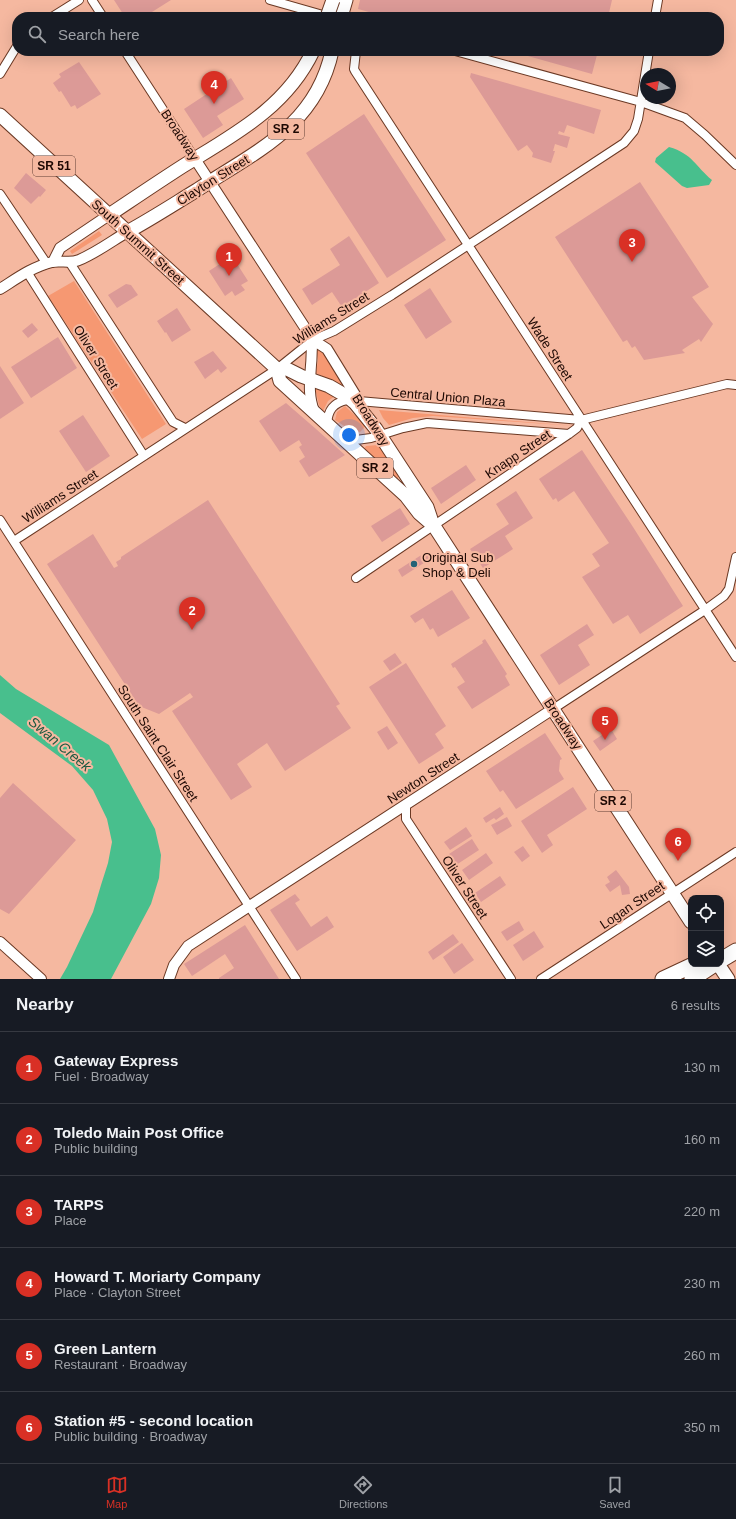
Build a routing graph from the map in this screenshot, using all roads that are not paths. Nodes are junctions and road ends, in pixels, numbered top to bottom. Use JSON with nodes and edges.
{"nodes":[{"id":1,"x":78,"y":0,"type":"edge"},
{"id":2,"x":92,"y":0,"type":"edge"},
{"id":3,"x":270,"y":0,"type":"edge"},
{"id":4,"x":333,"y":0,"type":"edge"},
{"id":5,"x":346,"y":0,"type":"edge"},
{"id":6,"x":658,"y":0,"type":"edge"},
{"id":7,"x":60,"y":12,"type":"edge"},
{"id":8,"x":100,"y":12,"type":"edge"},
{"id":9,"x":313,"y":12,"type":"edge"},
{"id":10,"x":329,"y":12,"type":"edge"},
{"id":11,"x":342,"y":12,"type":"edge"},
{"id":12,"x":656,"y":12,"type":"edge"},
{"id":13,"x":12,"y":54,"type":"edge"},
{"id":14,"x":128,"y":56,"type":"edge"},
{"id":15,"x":310,"y":56,"type":"edge"},
{"id":16,"x":331,"y":56,"type":"edge"},
{"id":17,"x":355,"y":56,"type":"edge"},
{"id":18,"x":473,"y":56,"type":"edge"},
{"id":19,"x":649,"y":56,"type":"edge"},
{"id":20,"x":647,"y":68,"type":"edge"},
{"id":21,"x":0,"y":74,"type":"edge"},
{"id":22,"x":640,"y":102,"type":"edge"},
{"id":23,"x":641,"y":104,"type":"edge"},
{"id":24,"x":646,"y":104,"type":"edge"},
{"id":25,"x":0,"y":115,"type":"edge"},
{"id":26,"x":195,"y":159,"type":"junction"},
{"id":27,"x":736,"y":165,"type":"edge"},
{"id":28,"x":210,"y":182,"type":"junction"},
{"id":29,"x":0,"y":194,"type":"edge"},
{"id":30,"x":109,"y":216,"type":"junction"},
{"id":31,"x":127,"y":232,"type":"junction"},
{"id":32,"x":469,"y":245,"type":"junction"},
{"id":33,"x":50,"y":263,"type":"junction"},
{"id":34,"x":70,"y":263,"type":"junction"},
{"id":35,"x":27,"y":272,"type":"junction"},
{"id":36,"x":0,"y":290,"type":"edge"},
{"id":37,"x":313,"y":340,"type":"junction"},
{"id":38,"x":277,"y":368,"type":"junction"},
{"id":39,"x":310,"y":378,"type":"junction"},
{"id":40,"x":736,"y":385,"type":"edge"},
{"id":41,"x":356,"y":400,"type":"junction"},
{"id":42,"x":314,"y":412,"type":"junction"},
{"id":43,"x":581,"y":420,"type":"junction"},
{"id":44,"x":327,"y":424,"type":"junction"},
{"id":45,"x":185,"y":428,"type":"junction"},
{"id":46,"x":378,"y":432,"type":"junction"},
{"id":47,"x":569,"y":434,"type":"junction"},
{"id":48,"x":342,"y":438,"type":"junction"},
{"id":49,"x":144,"y":456,"type":"junction"},
{"id":50,"x":0,"y":520,"type":"edge"},
{"id":51,"x":434,"y":526,"type":"junction"},
{"id":52,"x":14,"y":541,"type":"junction"},
{"id":53,"x":736,"y":557,"type":"edge"},
{"id":54,"x":356,"y":578,"type":"dead end"},
{"id":55,"x":705,"y":610,"type":"junction"},
{"id":56,"x":736,"y":657,"type":"edge"},
{"id":57,"x":553,"y":708,"type":"junction"},
{"id":58,"x":406,"y":805,"type":"junction"},
{"id":59,"x":736,"y":852,"type":"edge"},
{"id":60,"x":672,"y":893,"type":"junction"},
{"id":61,"x":249,"y":907,"type":"junction"},
{"id":62,"x":688,"y":917,"type":"edge"},
{"id":63,"x":0,"y":942,"type":"edge"},
{"id":64,"x":736,"y":943,"type":"edge"},
{"id":65,"x":724,"y":949,"type":"edge"},
{"id":66,"x":736,"y":951,"type":"edge"},
{"id":67,"x":724,"y":958,"type":"edge"},
{"id":68,"x":689,"y":967,"type":"edge"},
{"id":69,"x":712,"y":967,"type":"edge"},
{"id":70,"x":719,"y":967,"type":"edge"},
{"id":71,"x":39,"y":977,"type":"edge"},
{"id":72,"x":668,"y":977,"type":"edge"},
{"id":73,"x":169,"y":979,"type":"edge"},
{"id":74,"x":296,"y":979,"type":"edge"},
{"id":75,"x":511,"y":979,"type":"edge"},
{"id":76,"x":541,"y":979,"type":"edge"},
{"id":77,"x":692,"y":979,"type":"edge"},
{"id":78,"x":728,"y":979,"type":"edge"}],
"edges":[{"from":1,"to":7,"type":"street"},
{"from":2,"to":8,"type":"street"},
{"from":3,"to":9,"type":"street"},
{"from":4,"to":10,"type":"main road","bridge":true},
{"from":5,"to":11,"type":"main road"},
{"from":6,"to":12,"type":"street"},
{"from":13,"to":21,"type":"street"},
{"from":14,"to":26,"type":"street","name":"Broadway"},
{"from":15,"to":26,"type":"main road","name":"Clayton Street","number":"SR 2"},
{"from":16,"to":28,"type":"main road","name":"Clayton Street","number":"SR 2"},
{"from":17,"to":32,"type":"street","name":"Wade Street"},
{"from":18,"to":22,"type":"street"},
{"from":19,"to":20,"type":"street","name":"Williams Street"},
{"from":23,"to":32,"type":"street","name":"Williams Street"},
{"from":24,"to":27,"type":"street"},
{"from":25,"to":30,"type":"main road","name":"South Summit Street","number":"SR 51"},
{"from":26,"to":28,"type":"street","name":"Broadway"},
{"from":26,"to":30,"type":"main road","name":"Clayton Street","number":"SR 2"},
{"from":28,"to":31,"type":"main road","name":"Clayton Street","number":"SR 2"},
{"from":28,"to":37,"type":"street","name":"Broadway"},
{"from":29,"to":33,"type":"street"},
{"from":30,"to":31,"type":"main road","name":"South Summit Street"},
{"from":30,"to":33,"type":"street","name":"Clayton Street"},
{"from":31,"to":34,"type":"street","name":"Clayton Street"},
{"from":31,"to":38,"type":"main road","name":"South Summit Street"},
{"from":32,"to":37,"type":"street","name":"Williams Street"},
{"from":32,"to":43,"type":"street","name":"Wade Street"},
{"from":33,"to":34,"type":"street","name":"Clayton Street"},
{"from":33,"to":35,"type":"street","name":"Clayton Street"},
{"from":34,"to":45,"type":"street"},
{"from":35,"to":36,"type":"street","name":"Clayton Street"},
{"from":35,"to":49,"type":"street","name":"Oliver Street"},
{"from":37,"to":38,"type":"street","name":"Williams Street"},
{"from":37,"to":39,"type":"street"},
{"from":37,"to":41,"type":"street","name":"Broadway"},
{"from":38,"to":39,"type":"main road","name":"South Summit Street","number":"SR 2"},
{"from":38,"to":42,"type":"main road","name":"South Summit Street","number":"SR 2"},
{"from":38,"to":45,"type":"street","name":"Williams Street"},
{"from":39,"to":41,"type":"main road","name":"South Summit Street","number":"SR 2"},
{"from":39,"to":42,"type":"street"},
{"from":40,"to":43,"type":"street"},
{"from":41,"to":43,"type":"street","name":"Central Union Plaza"},
{"from":41,"to":44,"type":"street","name":"Central Union Plaza"},
{"from":41,"to":46,"type":"main road","name":"South Summit Street","number":"SR 2"},
{"from":42,"to":44,"type":"main road","name":"Broadway","number":"SR 2"},
{"from":43,"to":47,"type":"street","name":"Knapp Street"},
{"from":43,"to":55,"type":"street","name":"Wade Street"},
{"from":44,"to":48,"type":"main road","name":"Broadway","number":"SR 2"},
{"from":45,"to":49,"type":"street","name":"Williams Street"},
{"from":46,"to":47,"type":"street","name":"Central Union Plaza"},
{"from":46,"to":48,"type":"street","name":"Central Union Plaza"},
{"from":46,"to":51,"type":"main road","name":"Broadway","number":"SR 2"},
{"from":47,"to":51,"type":"street","name":"Knapp Street"},
{"from":48,"to":51,"type":"main road","name":"Broadway","number":"SR 2"},
{"from":49,"to":52,"type":"street","name":"Williams Street"},
{"from":50,"to":52,"type":"street","name":"South Saint Clair Street"},
{"from":51,"to":54,"type":"street","name":"Knapp Street"},
{"from":51,"to":57,"type":"main road","name":"Broadway","number":"SR 2"},
{"from":52,"to":61,"type":"street","name":"South Saint Clair Street"},
{"from":53,"to":55,"type":"street","name":"Newton Street"},
{"from":55,"to":56,"type":"street","name":"Wade Street"},
{"from":55,"to":57,"type":"street","name":"Newton Street"},
{"from":57,"to":58,"type":"street","name":"Newton Street"},
{"from":57,"to":60,"type":"main road","name":"Broadway","number":"SR 2"},
{"from":58,"to":61,"type":"street","name":"Newton Street"},
{"from":58,"to":75,"type":"street","name":"Oliver Street"},
{"from":59,"to":60,"type":"street","name":"Logan Street"},
{"from":60,"to":62,"type":"main road","name":"Broadway","number":"SR 2"},
{"from":60,"to":76,"type":"street","name":"Logan Street"},
{"from":61,"to":73,"type":"street","name":"Newton Street"},
{"from":61,"to":74,"type":"street","name":"South Saint Clair Street"},
{"from":63,"to":71,"type":"street"},
{"from":64,"to":65,"type":"highway"},
{"from":66,"to":67,"type":"highway"},
{"from":68,"to":72,"type":"highway"},
{"from":69,"to":77,"type":"highway"},
{"from":70,"to":78,"type":"main road"}]}
